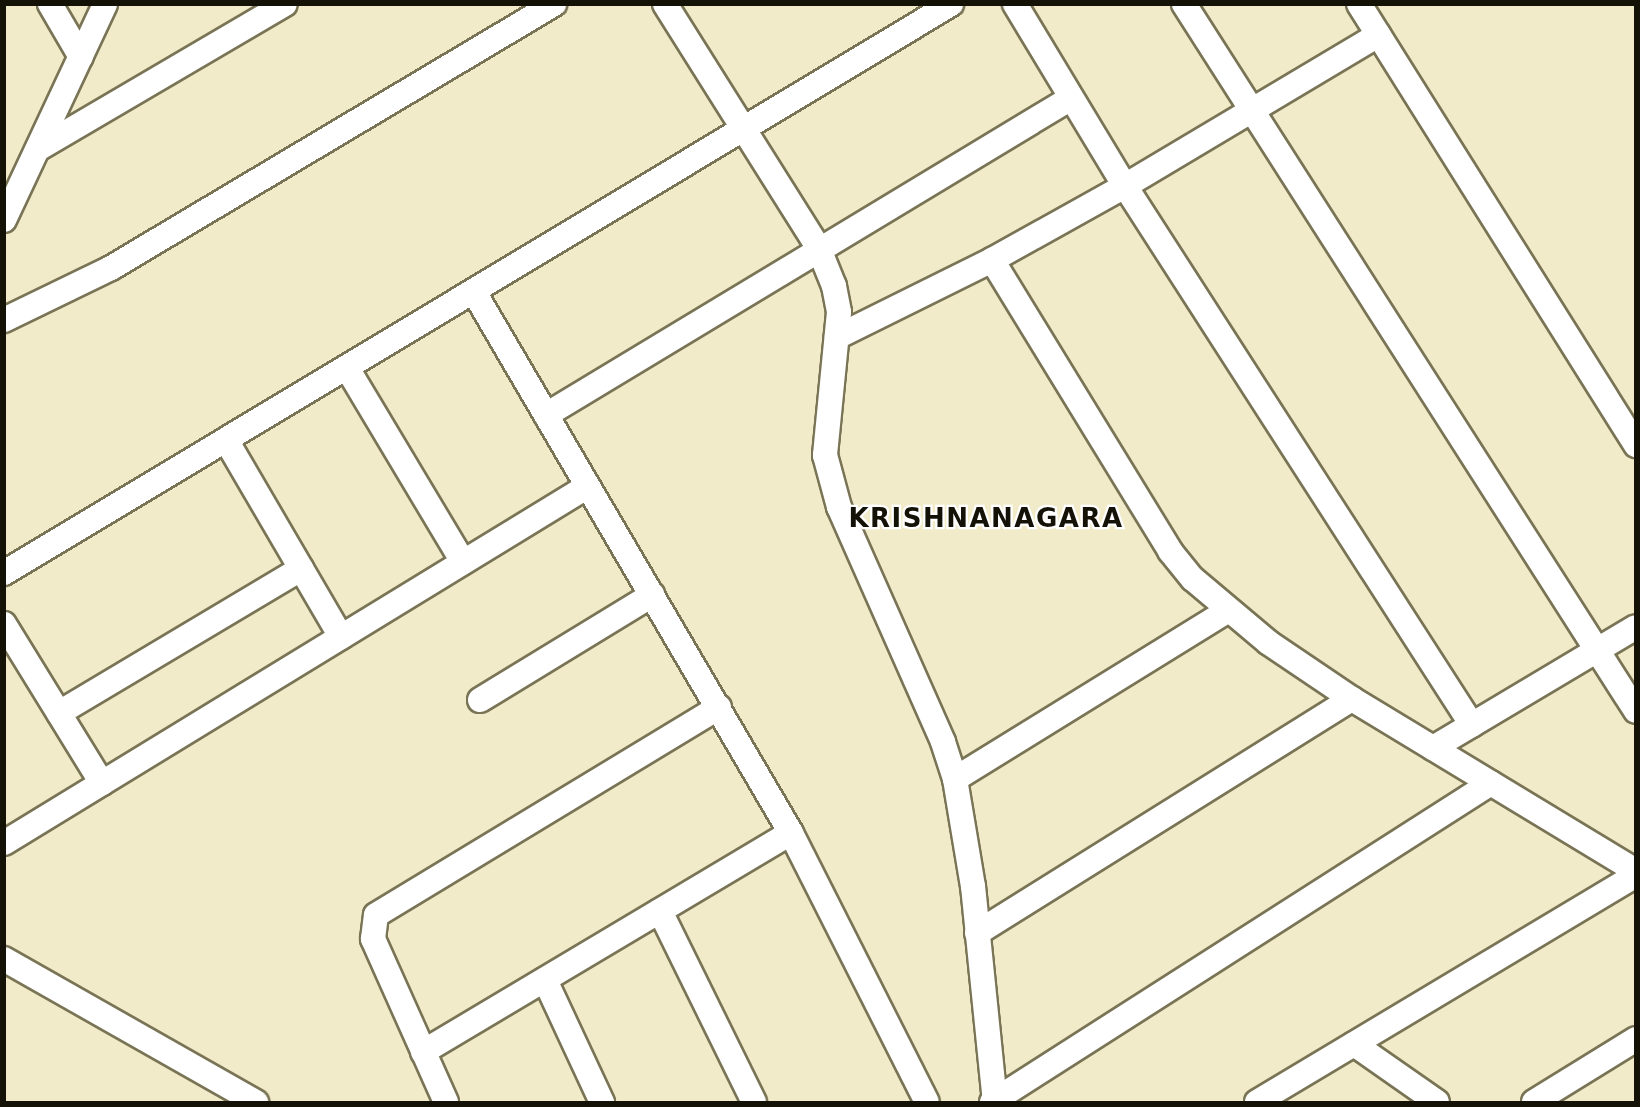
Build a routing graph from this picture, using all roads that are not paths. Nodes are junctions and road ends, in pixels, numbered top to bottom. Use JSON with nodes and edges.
{"nodes":[{"id":1,"x":50,"y":4,"type":"edge"},
{"id":2,"x":105,"y":4,"type":"edge"},
{"id":3,"x":285,"y":4,"type":"edge"},
{"id":4,"x":554,"y":4,"type":"edge"},
{"id":5,"x":665,"y":4,"type":"edge"},
{"id":6,"x":951,"y":4,"type":"edge"},
{"id":7,"x":1014,"y":4,"type":"edge"},
{"id":8,"x":1184,"y":4,"type":"edge"},
{"id":9,"x":1359,"y":4,"type":"edge"},
{"id":10,"x":1378,"y":35,"type":"junction"},
{"id":11,"x":81,"y":57,"type":"junction"},
{"id":12,"x":1071,"y":98,"type":"junction"},
{"id":13,"x":1251,"y":111,"type":"junction"},
{"id":14,"x":744,"y":130,"type":"junction"},
{"id":15,"x":38,"y":149,"type":"junction"},
{"id":16,"x":1125,"y":186,"type":"junction"},
{"id":17,"x":5,"y":214,"type":"edge"},
{"id":18,"x":819,"y":249,"type":"junction"},
{"id":19,"x":992,"y":260,"type":"junction"},
{"id":20,"x":474,"y":292,"type":"junction"},
{"id":21,"x":4,"y":320,"type":"edge"},
{"id":22,"x":837,"y":337,"type":"junction"},
{"id":23,"x":347,"y":368,"type":"junction"},
{"id":24,"x":546,"y":415,"type":"junction"},
{"id":25,"x":226,"y":440,"type":"junction"},
{"id":26,"x":1635,"y":445,"type":"edge"},
{"id":27,"x":588,"y":486,"type":"junction"},
{"id":28,"x":463,"y":562,"type":"junction"},
{"id":29,"x":301,"y":569,"type":"junction"},
{"id":30,"x":4,"y":573,"type":"edge"},
{"id":31,"x":652,"y":595,"type":"junction"},
{"id":32,"x":1227,"y":611,"type":"junction"},
{"id":33,"x":4,"y":624,"type":"edge"},
{"id":34,"x":1635,"y":627,"type":"edge"},
{"id":35,"x":341,"y":637,"type":"junction"},
{"id":36,"x":1596,"y":650,"type":"junction"},
{"id":37,"x":1352,"y":699,"type":"junction"},
{"id":38,"x":480,"y":700,"type":"dead end"},
{"id":39,"x":719,"y":707,"type":"junction"},
{"id":40,"x":1635,"y":711,"type":"edge"},
{"id":41,"x":58,"y":713,"type":"junction"},
{"id":42,"x":1472,"y":725,"type":"junction"},
{"id":43,"x":1433,"y":748,"type":"junction"},
{"id":44,"x":955,"y":779,"type":"junction"},
{"id":45,"x":102,"y":783,"type":"junction"},
{"id":46,"x":1491,"y":783,"type":"junction"},
{"id":47,"x":790,"y":833,"type":"junction"},
{"id":48,"x":4,"y":843,"type":"edge"},
{"id":49,"x":1635,"y":873,"type":"edge"},
{"id":50,"x":660,"y":911,"type":"junction"},
{"id":51,"x":977,"y":933,"type":"junction"},
{"id":52,"x":4,"y":959,"type":"edge"},
{"id":53,"x":545,"y":980,"type":"junction"},
{"id":54,"x":1635,"y":1039,"type":"edge"},
{"id":55,"x":1354,"y":1044,"type":"junction"},
{"id":56,"x":423,"y":1052,"type":"junction"},
{"id":57,"x":256,"y":1102,"type":"edge"},
{"id":58,"x":446,"y":1102,"type":"edge"},
{"id":59,"x":602,"y":1102,"type":"edge"},
{"id":60,"x":754,"y":1102,"type":"edge"},
{"id":61,"x":927,"y":1102,"type":"edge"},
{"id":62,"x":994,"y":1102,"type":"edge"},
{"id":63,"x":1257,"y":1102,"type":"edge"},
{"id":64,"x":1437,"y":1102,"type":"edge"},
{"id":65,"x":1533,"y":1102,"type":"edge"}],
"edges":[{"from":1,"to":11,"type":"street"},
{"from":2,"to":11,"type":"street"},
{"from":3,"to":15,"type":"street"},
{"from":4,"to":21,"type":"street"},
{"from":5,"to":14,"type":"street"},
{"from":6,"to":14,"type":"street"},
{"from":7,"to":12,"type":"street"},
{"from":8,"to":13,"type":"street"},
{"from":9,"to":10,"type":"street"},
{"from":10,"to":13,"type":"street"},
{"from":10,"to":26,"type":"street"},
{"from":11,"to":15,"type":"street"},
{"from":12,"to":16,"type":"street"},
{"from":12,"to":18,"type":"street"},
{"from":13,"to":16,"type":"street"},
{"from":13,"to":36,"type":"street"},
{"from":14,"to":18,"type":"street"},
{"from":14,"to":20,"type":"street"},
{"from":15,"to":17,"type":"street"},
{"from":16,"to":19,"type":"street"},
{"from":16,"to":42,"type":"street"},
{"from":18,"to":22,"type":"street"},
{"from":18,"to":24,"type":"street"},
{"from":19,"to":22,"type":"street"},
{"from":19,"to":32,"type":"street"},
{"from":20,"to":23,"type":"street"},
{"from":20,"to":24,"type":"street"},
{"from":22,"to":44,"type":"street"},
{"from":23,"to":25,"type":"street"},
{"from":23,"to":28,"type":"street"},
{"from":24,"to":27,"type":"street"},
{"from":25,"to":29,"type":"street"},
{"from":25,"to":30,"type":"street"},
{"from":27,"to":28,"type":"street"},
{"from":27,"to":31,"type":"street"},
{"from":28,"to":35,"type":"street"},
{"from":29,"to":35,"type":"street"},
{"from":29,"to":41,"type":"street"},
{"from":31,"to":38,"type":"street"},
{"from":31,"to":39,"type":"street"},
{"from":32,"to":37,"type":"street"},
{"from":32,"to":44,"type":"street"},
{"from":33,"to":41,"type":"street"},
{"from":34,"to":36,"type":"street"},
{"from":35,"to":45,"type":"street"},
{"from":36,"to":40,"type":"street"},
{"from":36,"to":42,"type":"street"},
{"from":37,"to":43,"type":"street"},
{"from":37,"to":51,"type":"street"},
{"from":39,"to":47,"type":"street"},
{"from":39,"to":56,"type":"street"},
{"from":41,"to":45,"type":"street"},
{"from":42,"to":43,"type":"street"},
{"from":43,"to":46,"type":"street"},
{"from":44,"to":51,"type":"street"},
{"from":45,"to":48,"type":"street"},
{"from":46,"to":49,"type":"street"},
{"from":46,"to":62,"type":"street"},
{"from":47,"to":50,"type":"street"},
{"from":47,"to":61,"type":"street"},
{"from":49,"to":55,"type":"street"},
{"from":50,"to":53,"type":"street"},
{"from":50,"to":60,"type":"street"},
{"from":51,"to":62,"type":"street"},
{"from":52,"to":57,"type":"street"},
{"from":53,"to":56,"type":"street"},
{"from":53,"to":59,"type":"street"},
{"from":54,"to":65,"type":"street"},
{"from":55,"to":63,"type":"street"},
{"from":55,"to":64,"type":"street"},
{"from":56,"to":58,"type":"street"}]}
